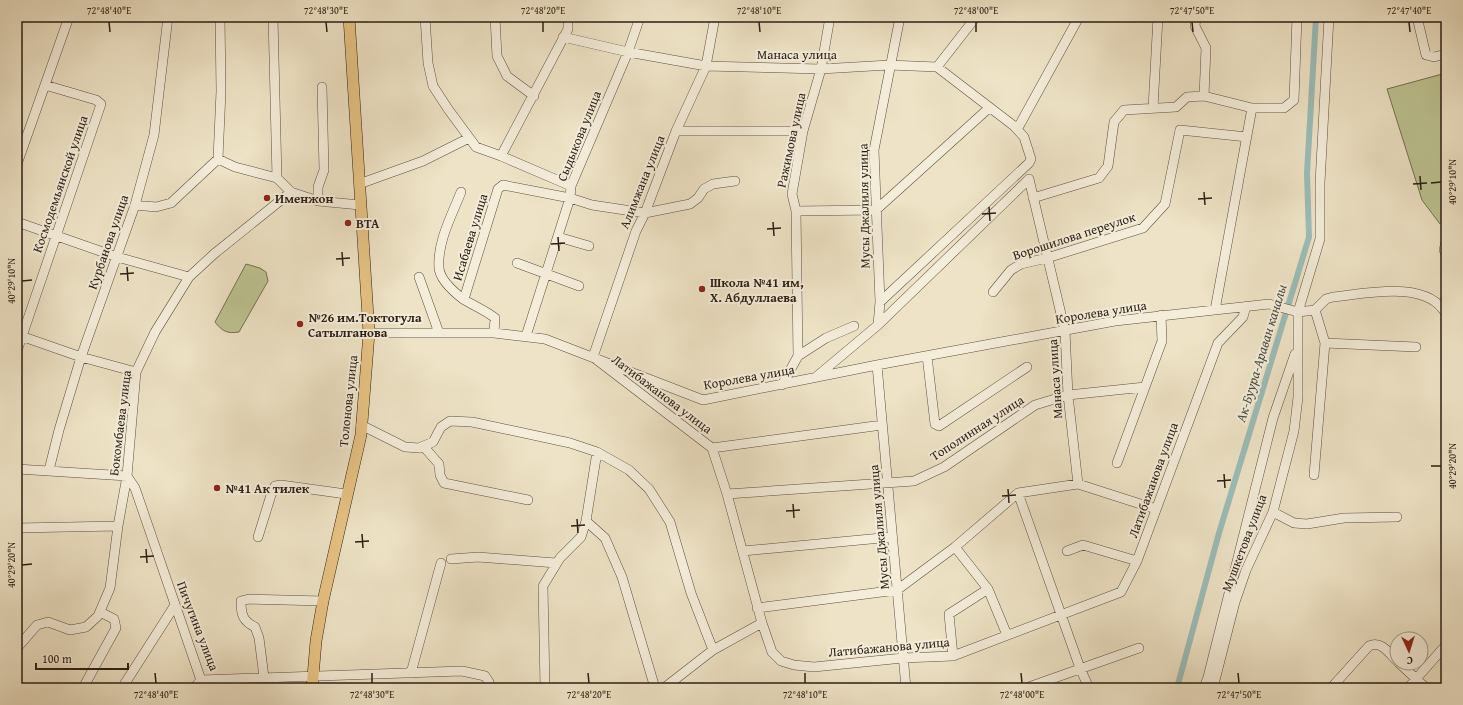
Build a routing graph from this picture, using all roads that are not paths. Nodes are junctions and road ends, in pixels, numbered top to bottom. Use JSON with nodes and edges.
{"nodes":[{"id":1,"x":69,"y":17,"type":"edge"},
{"id":2,"x":168,"y":17,"type":"edge"},
{"id":3,"x":220,"y":17,"type":"edge"},
{"id":4,"x":273,"y":17,"type":"edge"},
{"id":5,"x":349,"y":17,"type":"edge"},
{"id":6,"x":425,"y":17,"type":"edge"},
{"id":7,"x":495,"y":17,"type":"edge"},
{"id":8,"x":568,"y":17,"type":"edge"},
{"id":9,"x":640,"y":17,"type":"edge"},
{"id":10,"x":715,"y":17,"type":"edge"},
{"id":11,"x":830,"y":17,"type":"edge"},
{"id":12,"x":900,"y":17,"type":"edge"},
{"id":13,"x":976,"y":17,"type":"edge"},
{"id":14,"x":1079,"y":17,"type":"edge"},
{"id":15,"x":1158,"y":17,"type":"edge"},
{"id":16,"x":1196,"y":17,"type":"edge"},
{"id":17,"x":1296,"y":17,"type":"edge"},
{"id":18,"x":1329,"y":17,"type":"edge"},
{"id":19,"x":1417,"y":17,"type":"edge"},
{"id":20,"x":563,"y":37,"type":"junction"},
{"id":21,"x":628,"y":52,"type":"junction"},
{"id":22,"x":1446,"y":54,"type":"edge"},
{"id":23,"x":889,"y":65,"type":"junction"},
{"id":24,"x":706,"y":66,"type":"junction"},
{"id":25,"x":937,"y":67,"type":"junction"},
{"id":26,"x":821,"y":69,"type":"junction"},
{"id":27,"x":45,"y":85,"type":"junction"},
{"id":28,"x":322,"y":87,"type":"dead end"},
{"id":29,"x":534,"y":96,"type":"junction"},
{"id":30,"x":1204,"y":96,"type":"junction"},
{"id":31,"x":989,"y":108,"type":"junction"},
{"id":32,"x":1153,"y":108,"type":"junction"},
{"id":33,"x":1252,"y":108,"type":"junction"},
{"id":34,"x":1014,"y":126,"type":"junction"},
{"id":35,"x":676,"y":131,"type":"junction"},
{"id":36,"x":803,"y":131,"type":"junction"},
{"id":37,"x":1247,"y":137,"type":"junction"},
{"id":38,"x":470,"y":138,"type":"junction"},
{"id":39,"x":501,"y":156,"type":"junction"},
{"id":40,"x":218,"y":159,"type":"junction"},
{"id":41,"x":17,"y":164,"type":"edge"},
{"id":42,"x":277,"y":178,"type":"junction"},
{"id":43,"x":735,"y":181,"type":"dead end"},
{"id":44,"x":359,"y":184,"type":"junction"},
{"id":45,"x":571,"y":186,"type":"junction"},
{"id":46,"x":291,"y":192,"type":"junction"},
{"id":47,"x":461,"y":192,"type":"dead end"},
{"id":48,"x":570,"y":198,"type":"junction"},
{"id":49,"x":1033,"y":198,"type":"junction"},
{"id":50,"x":318,"y":201,"type":"junction"},
{"id":51,"x":135,"y":205,"type":"junction"},
{"id":52,"x":360,"y":205,"type":"junction"},
{"id":53,"x":876,"y":210,"type":"junction"},
{"id":54,"x":796,"y":211,"type":"junction"},
{"id":55,"x":645,"y":213,"type":"junction"},
{"id":56,"x":17,"y":222,"type":"edge"},
{"id":57,"x":56,"y":236,"type":"junction"},
{"id":58,"x":558,"y":237,"type":"junction"},
{"id":59,"x":1446,"y":241,"type":"edge"},
{"id":60,"x":589,"y":246,"type":"dead end"},
{"id":61,"x":1446,"y":254,"type":"edge"},
{"id":62,"x":117,"y":257,"type":"junction"},
{"id":63,"x":1048,"y":258,"type":"junction"},
{"id":64,"x":517,"y":263,"type":"dead end"},
{"id":65,"x":546,"y":272,"type":"junction"},
{"id":66,"x":189,"y":277,"type":"junction"},
{"id":67,"x":419,"y":278,"type":"dead end"},
{"id":68,"x":579,"y":286,"type":"dead end"},
{"id":69,"x":993,"y":292,"type":"dead end"},
{"id":70,"x":464,"y":299,"type":"junction"},
{"id":71,"x":880,"y":302,"type":"junction"},
{"id":72,"x":1246,"y":306,"type":"junction"},
{"id":73,"x":1445,"y":308,"type":"edge"},
{"id":74,"x":1215,"y":310,"type":"junction"},
{"id":75,"x":1315,"y":310,"type":"junction"},
{"id":76,"x":1296,"y":311,"type":"junction"},
{"id":77,"x":1161,"y":315,"type":"junction"},
{"id":78,"x":878,"y":325,"type":"junction"},
{"id":79,"x":854,"y":326,"type":"dead end"},
{"id":80,"x":1065,"y":330,"type":"junction"},
{"id":81,"x":369,"y":333,"type":"junction"},
{"id":82,"x":438,"y":333,"type":"junction"},
{"id":83,"x":494,"y":333,"type":"junction"},
{"id":84,"x":20,"y":336,"type":"edge"},
{"id":85,"x":526,"y":336,"type":"junction"},
{"id":86,"x":1325,"y":343,"type":"junction"},
{"id":87,"x":1298,"y":347,"type":"junction"},
{"id":88,"x":1416,"y":347,"type":"dead end"},
{"id":89,"x":17,"y":351,"type":"edge"},
{"id":90,"x":798,"y":356,"type":"junction"},
{"id":91,"x":927,"y":356,"type":"junction"},
{"id":92,"x":593,"y":357,"type":"junction"},
{"id":93,"x":82,"y":358,"type":"junction"},
{"id":94,"x":877,"y":365,"type":"junction"},
{"id":95,"x":1027,"y":367,"type":"dead end"},
{"id":96,"x":136,"y":372,"type":"junction"},
{"id":97,"x":816,"y":377,"type":"junction"},
{"id":98,"x":782,"y":385,"type":"junction"},
{"id":99,"x":1145,"y":387,"type":"junction"},
{"id":100,"x":1068,"y":395,"type":"junction"},
{"id":101,"x":362,"y":425,"type":"junction"},
{"id":102,"x":882,"y":425,"type":"junction"},
{"id":103,"x":424,"y":447,"type":"junction"},
{"id":104,"x":712,"y":448,"type":"junction"},
{"id":105,"x":597,"y":452,"type":"junction"},
{"id":106,"x":1117,"y":463,"type":"dead end"},
{"id":107,"x":17,"y":469,"type":"edge"},
{"id":108,"x":49,"y":470,"type":"junction"},
{"id":109,"x":1314,"y":475,"type":"dead end"},
{"id":110,"x":127,"y":476,"type":"junction"},
{"id":111,"x":888,"y":482,"type":"junction"},
{"id":112,"x":1078,"y":484,"type":"junction"},
{"id":113,"x":1018,"y":493,"type":"junction"},
{"id":114,"x":346,"y":494,"type":"junction"},
{"id":115,"x":727,"y":494,"type":"junction"},
{"id":116,"x":528,"y":500,"type":"dead end"},
{"id":117,"x":1156,"y":509,"type":"junction"},
{"id":118,"x":1273,"y":512,"type":"junction"},
{"id":119,"x":1397,"y":517,"type":"dead end"},
{"id":120,"x":586,"y":521,"type":"junction"},
{"id":121,"x":118,"y":526,"type":"junction"},
{"id":122,"x":17,"y":528,"type":"edge"},
{"id":123,"x":258,"y":537,"type":"dead end"},
{"id":124,"x":892,"y":537,"type":"junction"},
{"id":125,"x":955,"y":547,"type":"junction"},
{"id":126,"x":743,"y":551,"type":"junction"},
{"id":127,"x":1067,"y":551,"type":"dead end"},
{"id":128,"x":451,"y":559,"type":"dead end"},
{"id":129,"x":1137,"y":561,"type":"junction"},
{"id":130,"x":440,"y":563,"type":"dead end"},
{"id":131,"x":556,"y":563,"type":"junction"},
{"id":132,"x":988,"y":589,"type":"junction"},
{"id":133,"x":897,"y":590,"type":"junction"},
{"id":134,"x":323,"y":601,"type":"junction"},
{"id":135,"x":175,"y":605,"type":"junction"},
{"id":136,"x":757,"y":608,"type":"junction"},
{"id":137,"x":100,"y":612,"type":"junction"},
{"id":138,"x":1061,"y":615,"type":"junction"},
{"id":139,"x":762,"y":623,"type":"junction"},
{"id":140,"x":1007,"y":635,"type":"junction"},
{"id":141,"x":1446,"y":645,"type":"edge"},
{"id":142,"x":17,"y":648,"type":"edge"},
{"id":143,"x":1139,"y":648,"type":"dead end"},
{"id":144,"x":713,"y":650,"type":"junction"},
{"id":145,"x":1389,"y":653,"type":"edge"},
{"id":146,"x":953,"y":656,"type":"junction"},
{"id":147,"x":903,"y":658,"type":"junction"},
{"id":148,"x":1080,"y":668,"type":"junction"},
{"id":149,"x":1408,"y":671,"type":"edge"},
{"id":150,"x":411,"y":672,"type":"junction"},
{"id":151,"x":311,"y":675,"type":"junction"},
{"id":152,"x":264,"y":677,"type":"junction"},
{"id":153,"x":1416,"y":679,"type":"junction"},
{"id":154,"x":201,"y":680,"type":"junction"},
{"id":155,"x":1042,"y":685,"type":"edge"},
{"id":156,"x":83,"y":688,"type":"edge"},
{"id":157,"x":122,"y":688,"type":"edge"},
{"id":158,"x":194,"y":688,"type":"edge"},
{"id":159,"x":312,"y":688,"type":"edge"},
{"id":160,"x":489,"y":688,"type":"edge"},
{"id":161,"x":545,"y":688,"type":"edge"},
{"id":162,"x":655,"y":688,"type":"edge"},
{"id":163,"x":664,"y":688,"type":"edge"},
{"id":164,"x":906,"y":688,"type":"edge"},
{"id":165,"x":1026,"y":688,"type":"edge"},
{"id":166,"x":1089,"y":688,"type":"edge"},
{"id":167,"x":1204,"y":688,"type":"edge"},
{"id":168,"x":1213,"y":688,"type":"edge"},
{"id":169,"x":1331,"y":688,"type":"edge"},
{"id":170,"x":1408,"y":688,"type":"edge"},
{"id":171,"x":1426,"y":688,"type":"edge"}],
"edges":[{"from":1,"to":27,"type":"street"},
{"from":2,"to":51,"type":"street","name":"Курбанова улица"},
{"from":3,"to":40,"type":"street"},
{"from":4,"to":42,"type":"street"},
{"from":5,"to":44,"type":"main road","name":"Толонова улица"},
{"from":6,"to":38,"type":"street"},
{"from":7,"to":29,"type":"street"},
{"from":8,"to":20,"type":"street"},
{"from":9,"to":21,"type":"street","name":"Сыдыкова улица"},
{"from":10,"to":24,"type":"street","name":"Алимжана улица"},
{"from":11,"to":26,"type":"street","name":"Ражимова улица"},
{"from":12,"to":23,"type":"street","name":"Мусы Джалиля улица"},
{"from":13,"to":25,"type":"street"},
{"from":14,"to":34,"type":"street"},
{"from":15,"to":32,"type":"street"},
{"from":16,"to":30,"type":"street"},
{"from":17,"to":33,"type":"street"},
{"from":18,"to":76,"type":"street","name":"Мушкетова улица"},
{"from":19,"to":22,"type":"street"},
{"from":20,"to":21,"type":"street","name":"Манаса улица"},
{"from":20,"to":29,"type":"street"},
{"from":21,"to":24,"type":"street","name":"Манаса улица"},
{"from":21,"to":45,"type":"street","name":"Сыдыкова улица"},
{"from":23,"to":25,"type":"street","name":"Манаса улица"},
{"from":23,"to":26,"type":"street","name":"Манаса улица"},
{"from":23,"to":53,"type":"street","name":"Мусы Джалиля улица"},
{"from":24,"to":26,"type":"street","name":"Манаса улица"},
{"from":24,"to":35,"type":"street","name":"Алимжана улица"},
{"from":25,"to":31,"type":"street"},
{"from":26,"to":36,"type":"street","name":"Ражимова улица"},
{"from":27,"to":41,"type":"street"},
{"from":27,"to":57,"type":"street","name":"Космодемьянской улица"},
{"from":28,"to":50,"type":"street"},
{"from":29,"to":39,"type":"street"},
{"from":30,"to":32,"type":"street"},
{"from":30,"to":33,"type":"street"},
{"from":31,"to":34,"type":"street"},
{"from":31,"to":53,"type":"street"},
{"from":32,"to":49,"type":"street"},
{"from":33,"to":37,"type":"street"},
{"from":34,"to":71,"type":"street"},
{"from":35,"to":36,"type":"street"},
{"from":35,"to":55,"type":"street","name":"Алимжана улица"},
{"from":36,"to":54,"type":"street","name":"Ражимова улица"},
{"from":37,"to":63,"type":"street","name":"Ворошилова переулок"},
{"from":37,"to":74,"type":"street"},
{"from":38,"to":39,"type":"street"},
{"from":38,"to":44,"type":"street"},
{"from":39,"to":45,"type":"street"},
{"from":40,"to":42,"type":"street"},
{"from":40,"to":51,"type":"street"},
{"from":42,"to":46,"type":"street"},
{"from":43,"to":55,"type":"street","name":"Исабаева улица"},
{"from":44,"to":52,"type":"main road","name":"Толонова улица"},
{"from":45,"to":48,"type":"street","name":"Сыдыкова улица"},
{"from":46,"to":50,"type":"street"},
{"from":46,"to":66,"type":"street","name":"Бокомбаева улица"},
{"from":47,"to":70,"type":"street"},
{"from":48,"to":55,"type":"street","name":"Исабаева улица"},
{"from":48,"to":58,"type":"street","name":"Сыдыкова улица"},
{"from":48,"to":70,"type":"street","name":"Исабаева улица"},
{"from":49,"to":63,"type":"street","name":"Манаса улица"},
{"from":49,"to":78,"type":"street","name":"Манаса улица"},
{"from":50,"to":52,"type":"street"},
{"from":51,"to":62,"type":"street","name":"Курбанова улица"},
{"from":52,"to":81,"type":"main road","name":"Толонова улица"},
{"from":53,"to":54,"type":"street"},
{"from":53,"to":71,"type":"street","name":"Мусы Джалиля улица"},
{"from":54,"to":90,"type":"street","name":"Ражимова улица"},
{"from":55,"to":92,"type":"street","name":"Алимжана улица"},
{"from":56,"to":57,"type":"street"},
{"from":57,"to":62,"type":"street"},
{"from":57,"to":84,"type":"street","name":"Космодемьянской улица"},
{"from":58,"to":60,"type":"street"},
{"from":58,"to":65,"type":"street","name":"Сыдыкова улица"},
{"from":59,"to":61,"type":"street"},
{"from":62,"to":66,"type":"street"},
{"from":62,"to":93,"type":"street","name":"Курбанова улица"},
{"from":63,"to":69,"type":"street","name":"Ворошилова переулок"},
{"from":63,"to":80,"type":"street","name":"Манаса улица"},
{"from":64,"to":65,"type":"street"},
{"from":65,"to":68,"type":"street"},
{"from":65,"to":85,"type":"street","name":"Сыдыкова улица"},
{"from":66,"to":96,"type":"street","name":"Бокомбаева улица"},
{"from":67,"to":82,"type":"street"},
{"from":70,"to":83,"type":"street"},
{"from":71,"to":78,"type":"street","name":"Мусы Джалиля улица"},
{"from":72,"to":74,"type":"street","name":"Королева улица"},
{"from":72,"to":76,"type":"street","name":"Королева улица"},
{"from":72,"to":117,"type":"street","name":"Латибажанова улица"},
{"from":73,"to":75,"type":"street"},
{"from":74,"to":77,"type":"street","name":"Королева улица"},
{"from":75,"to":76,"type":"street"},
{"from":75,"to":86,"type":"street"},
{"from":76,"to":87,"type":"street","name":"Мушкетова улица"},
{"from":77,"to":80,"type":"street","name":"Королева улица"},
{"from":77,"to":99,"type":"street"},
{"from":78,"to":97,"type":"street"},
{"from":79,"to":90,"type":"street"},
{"from":80,"to":91,"type":"street","name":"Королева улица"},
{"from":80,"to":100,"type":"street","name":"Манаса улица"},
{"from":81,"to":82,"type":"street","name":"Королева улица"},
{"from":81,"to":101,"type":"main road","name":"Толонова улица"},
{"from":82,"to":83,"type":"street","name":"Королева улица"},
{"from":83,"to":85,"type":"street","name":"Королева улица"},
{"from":84,"to":89,"type":"street","name":"Космодемьянской улица"},
{"from":84,"to":93,"type":"street"},
{"from":85,"to":92,"type":"street","name":"Королева улица"},
{"from":86,"to":88,"type":"street"},
{"from":86,"to":109,"type":"street"},
{"from":87,"to":118,"type":"street","name":"Мушкетова улица"},
{"from":87,"to":167,"type":"street"},
{"from":90,"to":98,"type":"street","name":"Ражимова улица"},
{"from":91,"to":94,"type":"street","name":"Королева улица"},
{"from":91,"to":95,"type":"street"},
{"from":92,"to":98,"type":"street","name":"Королева улица"},
{"from":92,"to":104,"type":"street","name":"Латибажанова улица"},
{"from":93,"to":96,"type":"street"},
{"from":93,"to":108,"type":"street","name":"Курбанова улица"},
{"from":94,"to":97,"type":"street","name":"Королева улица"},
{"from":94,"to":102,"type":"street","name":"Мусы Джалиля улица"},
{"from":96,"to":110,"type":"street","name":"Бокомбаева улица"},
{"from":97,"to":98,"type":"street","name":"Королева улица"},
{"from":99,"to":100,"type":"street","name":"Тополинная улица"},
{"from":99,"to":106,"type":"street"},
{"from":100,"to":111,"type":"street","name":"Тополинная улица"},
{"from":100,"to":112,"type":"street","name":"Манаса улица"},
{"from":101,"to":103,"type":"street"},
{"from":101,"to":114,"type":"main road","name":"Толонова улица"},
{"from":102,"to":104,"type":"street"},
{"from":102,"to":111,"type":"street","name":"Мусы Джалиля улица"},
{"from":103,"to":105,"type":"street"},
{"from":103,"to":116,"type":"street"},
{"from":104,"to":115,"type":"street","name":"Латибажанова улица"},
{"from":105,"to":120,"type":"street"},
{"from":105,"to":144,"type":"street"},
{"from":107,"to":108,"type":"street"},
{"from":108,"to":110,"type":"street"},
{"from":110,"to":121,"type":"street","name":"Бокомбаева улица"},
{"from":110,"to":135,"type":"street","name":"Пичугина улица"},
{"from":111,"to":115,"type":"street","name":"Тополинная улица"},
{"from":111,"to":124,"type":"street","name":"Мусы Джалиля улица"},
{"from":112,"to":113,"type":"street"},
{"from":112,"to":117,"type":"street"},
{"from":113,"to":125,"type":"street"},
{"from":113,"to":138,"type":"street"},
{"from":114,"to":123,"type":"street"},
{"from":114,"to":134,"type":"main road","name":"Толонова улица"},
{"from":115,"to":126,"type":"street","name":"Латибажанова улица"},
{"from":117,"to":129,"type":"street","name":"Латибажанова улица"},
{"from":118,"to":119,"type":"street"},
{"from":118,"to":168,"type":"street","name":"Мушкетова улица"},
{"from":120,"to":131,"type":"street"},
{"from":120,"to":162,"type":"street"},
{"from":121,"to":122,"type":"street"},
{"from":121,"to":137,"type":"street","name":"Бокомбаева улица"},
{"from":124,"to":126,"type":"street"},
{"from":124,"to":133,"type":"street","name":"Мусы Джалиля улица"},
{"from":125,"to":132,"type":"street"},
{"from":125,"to":133,"type":"street"},
{"from":126,"to":136,"type":"street","name":"Латибажанова улица"},
{"from":127,"to":129,"type":"street"},
{"from":128,"to":131,"type":"street"},
{"from":129,"to":138,"type":"street","name":"Латибажанова улица"},
{"from":130,"to":150,"type":"street"},
{"from":131,"to":161,"type":"street"},
{"from":132,"to":140,"type":"street"},
{"from":132,"to":146,"type":"street"},
{"from":133,"to":136,"type":"street"},
{"from":133,"to":147,"type":"street","name":"Мусы Джалиля улица"},
{"from":134,"to":151,"type":"main road","name":"Толонова улица"},
{"from":134,"to":152,"type":"street"},
{"from":135,"to":154,"type":"street","name":"Пичугина улица"},
{"from":135,"to":157,"type":"street"},
{"from":136,"to":139,"type":"street","name":"Латибажанова улица"},
{"from":137,"to":142,"type":"street","name":"Бокомбаева улица"},
{"from":137,"to":156,"type":"street"},
{"from":138,"to":140,"type":"street","name":"Латибажанова улица"},
{"from":138,"to":148,"type":"street"},
{"from":139,"to":144,"type":"street"},
{"from":139,"to":147,"type":"street","name":"Латибажанова улица"},
{"from":140,"to":146,"type":"street","name":"Латибажанова улица"},
{"from":141,"to":153,"type":"street"},
{"from":143,"to":148,"type":"street"},
{"from":144,"to":163,"type":"street"},
{"from":145,"to":169,"type":"street"},
{"from":146,"to":147,"type":"street","name":"Латибажанова улица"},
{"from":147,"to":164,"type":"street","name":"Мусы Джалиля улица"},
{"from":148,"to":155,"type":"street"},
{"from":148,"to":166,"type":"street"},
{"from":149,"to":153,"type":"street"},
{"from":150,"to":151,"type":"street","name":"Пичугина улица"},
{"from":150,"to":160,"type":"street","name":"Пичугина улица"},
{"from":151,"to":152,"type":"street","name":"Пичугина улица"},
{"from":151,"to":159,"type":"main road","name":"Толонова улица"},
{"from":152,"to":154,"type":"street","name":"Пичугина улица"},
{"from":153,"to":170,"type":"street"},
{"from":153,"to":171,"type":"street"},
{"from":154,"to":158,"type":"street"},
{"from":155,"to":165,"type":"street"}]}
